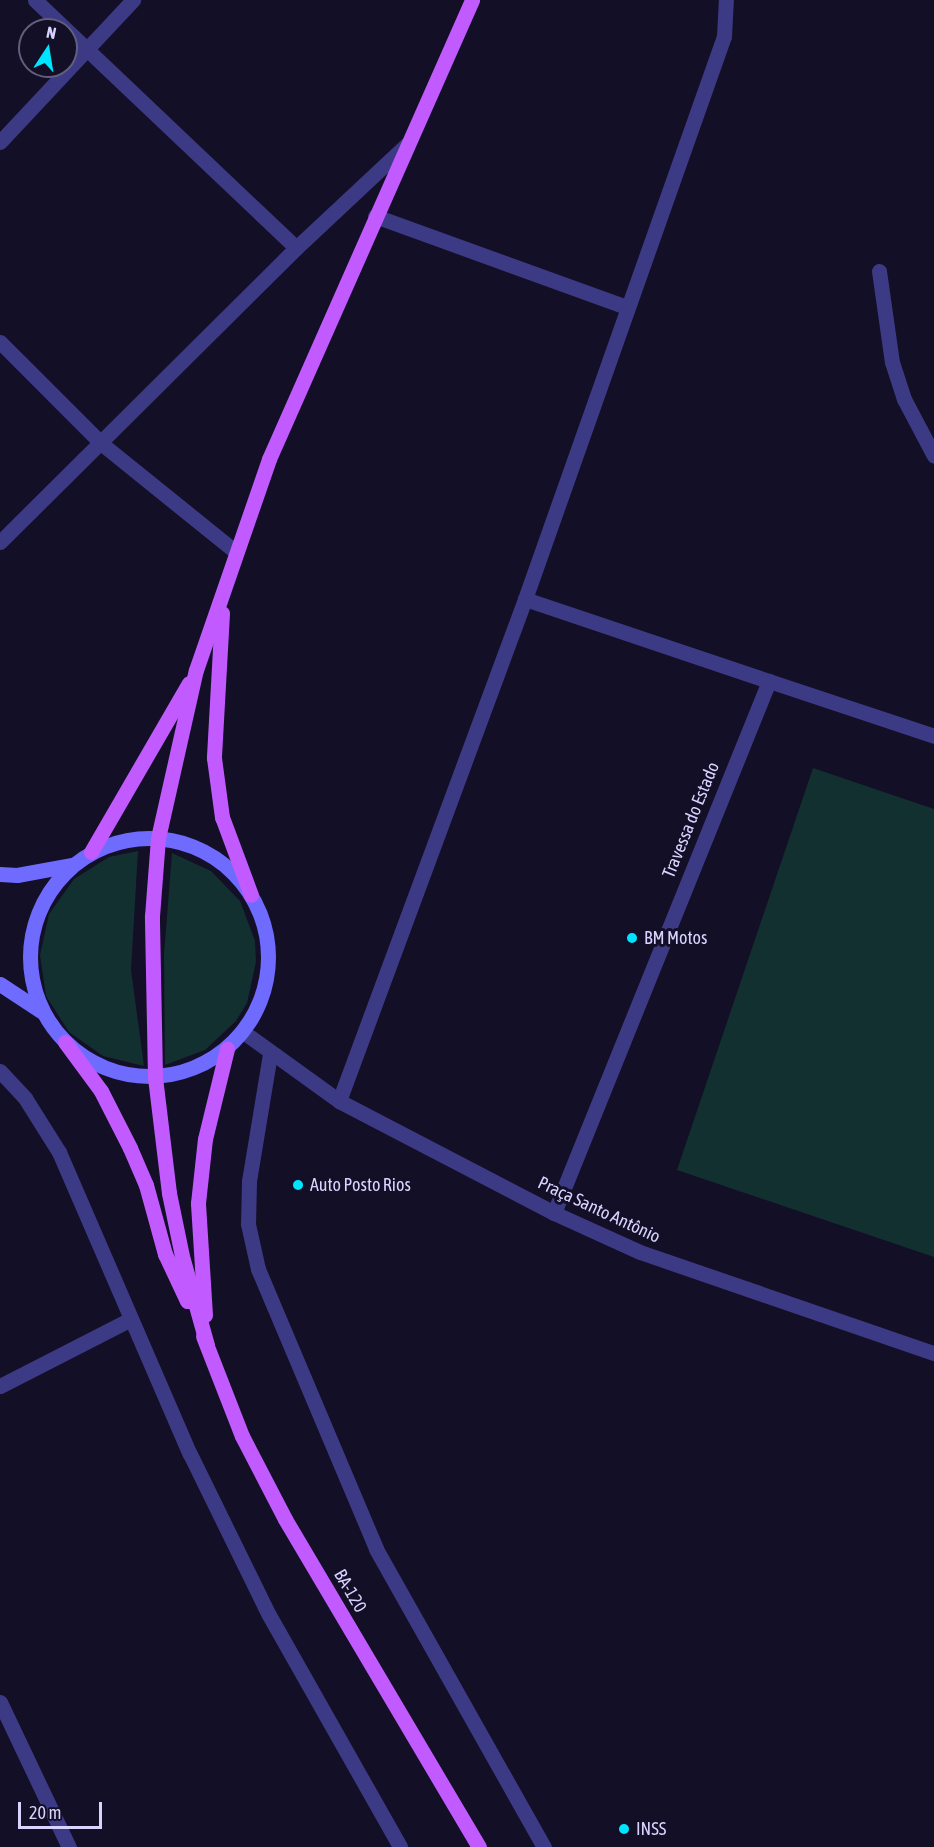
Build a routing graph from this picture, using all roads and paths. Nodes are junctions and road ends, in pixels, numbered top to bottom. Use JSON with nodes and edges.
{"nodes":[{"id":1,"x":35,"y":0,"type":"edge"},
{"id":2,"x":132,"y":0,"type":"edge"},
{"id":3,"x":472,"y":0,"type":"edge"},
{"id":4,"x":726,"y":0,"type":"edge"},
{"id":5,"x":89,"y":49,"type":"junction"},
{"id":6,"x":0,"y":142,"type":"edge"},
{"id":7,"x":407,"y":144,"type":"junction"},
{"id":8,"x":375,"y":216,"type":"junction"},
{"id":9,"x":296,"y":248,"type":"junction"},
{"id":10,"x":879,"y":271,"type":"dead end"},
{"id":11,"x":626,"y":307,"type":"junction"},
{"id":12,"x":0,"y":342,"type":"edge"},
{"id":13,"x":102,"y":444,"type":"junction"},
{"id":14,"x":934,"y":456,"type":"edge"},
{"id":15,"x":0,"y":542,"type":"edge"},
{"id":16,"x":236,"y":552,"type":"junction"},
{"id":17,"x":225,"y":583,"type":"junction"},
{"id":18,"x":525,"y":599,"type":"junction"},
{"id":19,"x":196,"y":670,"type":"junction"},
{"id":20,"x":769,"y":681,"type":"junction"},
{"id":21,"x":934,"y":735,"type":"edge"},
{"id":22,"x":158,"y":838,"type":"junction"},
{"id":23,"x":91,"y":852,"type":"junction"},
{"id":24,"x":72,"y":865,"type":"junction"},
{"id":25,"x":0,"y":874,"type":"edge"},
{"id":26,"x":251,"y":895,"type":"junction"},
{"id":27,"x":0,"y":984,"type":"edge"},
{"id":28,"x":42,"y":1011,"type":"junction"},
{"id":29,"x":242,"y":1031,"type":"junction"},
{"id":30,"x":65,"y":1042,"type":"junction"},
{"id":31,"x":227,"y":1048,"type":"junction"},
{"id":32,"x":270,"y":1054,"type":"junction"},
{"id":33,"x":0,"y":1071,"type":"edge"},
{"id":34,"x":155,"y":1077,"type":"junction"},
{"id":35,"x":339,"y":1101,"type":"junction"},
{"id":36,"x":554,"y":1213,"type":"junction"},
{"id":37,"x":131,"y":1319,"type":"junction"},
{"id":38,"x":207,"y":1345,"type":"junction"},
{"id":39,"x":934,"y":1353,"type":"edge"},
{"id":40,"x":0,"y":1386,"type":"edge"},
{"id":41,"x":0,"y":1702,"type":"edge"},
{"id":42,"x":69,"y":1847,"type":"edge"},
{"id":43,"x":400,"y":1847,"type":"edge"},
{"id":44,"x":478,"y":1847,"type":"edge"},
{"id":45,"x":544,"y":1847,"type":"edge"}],
"edges":[{"from":1,"to":5,"type":"street"},
{"from":2,"to":5,"type":"street"},
{"from":3,"to":7,"type":"main road","number":"BA-120"},
{"from":4,"to":11,"type":"street"},
{"from":5,"to":6,"type":"street"},
{"from":5,"to":9,"type":"street"},
{"from":7,"to":8,"type":"main road","number":"BA-120"},
{"from":7,"to":9,"type":"street"},
{"from":8,"to":11,"type":"street"},
{"from":8,"to":16,"type":"main road","number":"BA-120"},
{"from":9,"to":13,"type":"street"},
{"from":10,"to":14,"type":"street"},
{"from":11,"to":18,"type":"street"},
{"from":12,"to":13,"type":"street"},
{"from":13,"to":15,"type":"street"},
{"from":13,"to":16,"type":"street"},
{"from":16,"to":17,"type":"main road","number":"BA-120"},
{"from":17,"to":19,"type":"main road","number":"BA-120"},
{"from":17,"to":26,"type":"main road"},
{"from":18,"to":20,"type":"street"},
{"from":18,"to":35,"type":"street"},
{"from":19,"to":22,"type":"main road","number":"BA-120"},
{"from":19,"to":23,"type":"main road"},
{"from":20,"to":21,"type":"street"},
{"from":20,"to":36,"type":"street","name":"Travessa do Estado"},
{"from":22,"to":23,"type":"main road"},
{"from":22,"to":26,"type":"main road"},
{"from":22,"to":34,"type":"main road","number":"BA-120"},
{"from":23,"to":24,"type":"main road"},
{"from":24,"to":25,"type":"main road"},
{"from":24,"to":28,"type":"main road"},
{"from":26,"to":29,"type":"main road"},
{"from":27,"to":28,"type":"main road"},
{"from":28,"to":30,"type":"main road"},
{"from":29,"to":31,"type":"main road"},
{"from":29,"to":32,"type":"street","name":"Praça Santo Antônio"},
{"from":30,"to":34,"type":"main road"},
{"from":30,"to":38,"type":"main road"},
{"from":31,"to":34,"type":"main road"},
{"from":31,"to":38,"type":"main road"},
{"from":32,"to":35,"type":"street","name":"Praça Santo Antônio"},
{"from":32,"to":45,"type":"street"},
{"from":33,"to":37,"type":"street"},
{"from":34,"to":38,"type":"main road","number":"BA-120"},
{"from":35,"to":36,"type":"street","name":"Praça Santo Antônio"},
{"from":36,"to":39,"type":"street","name":"Praça Santo Antônio"},
{"from":37,"to":40,"type":"street"},
{"from":37,"to":43,"type":"street"},
{"from":38,"to":44,"type":"main road","name":"BA-120","number":"BA-120"},
{"from":41,"to":42,"type":"street"}]}
